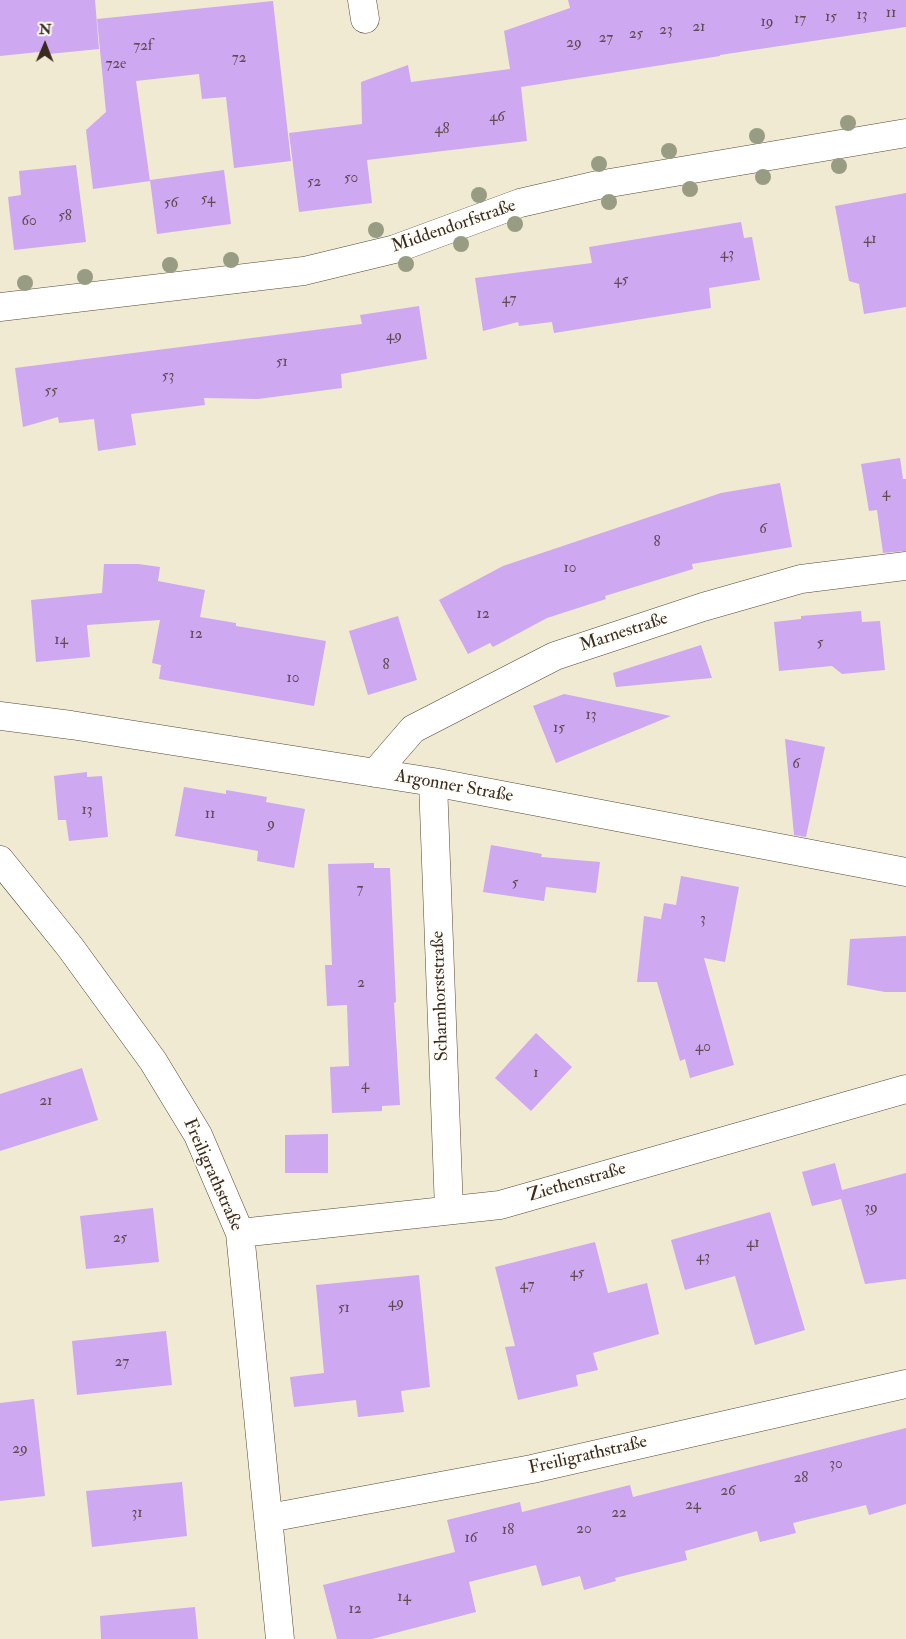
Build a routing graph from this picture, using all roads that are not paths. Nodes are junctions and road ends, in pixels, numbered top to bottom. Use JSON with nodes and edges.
{"nodes":[{"id":1,"x":906,"y":133,"type":"edge"},
{"id":2,"x":0,"y":307,"type":"edge"},
{"id":3,"x":906,"y":566,"type":"edge"},
{"id":4,"x":0,"y":716,"type":"edge"},
{"id":5,"x":375,"y":773,"type":"junction"},
{"id":6,"x":433,"y":782,"type":"junction"},
{"id":7,"x":0,"y":860,"type":"edge"},
{"id":8,"x":906,"y":872,"type":"edge"},
{"id":9,"x":906,"y":1089,"type":"edge"},
{"id":10,"x":449,"y":1210,"type":"junction"},
{"id":11,"x":240,"y":1233,"type":"junction"},
{"id":12,"x":906,"y":1384,"type":"edge"},
{"id":13,"x":269,"y":1518,"type":"junction"},
{"id":14,"x":280,"y":1639,"type":"edge"}],
"edges":[{"from":1,"to":2,"type":"street","name":"Middendorfstraße"},
{"from":3,"to":5,"type":"street","name":"Marnestraße"},
{"from":4,"to":5,"type":"street","name":"Argonner Straße"},
{"from":5,"to":6,"type":"street","name":"Argonner Straße"},
{"from":6,"to":8,"type":"street","name":"Argonner Straße"},
{"from":6,"to":10,"type":"street","name":"Scharnhorststraße"},
{"from":7,"to":11,"type":"street","name":"Freiligrathstraße"},
{"from":9,"to":10,"type":"street","name":"Ziethenstraße"},
{"from":10,"to":11,"type":"street","name":"Ziethenstraße"},
{"from":11,"to":13,"type":"street","name":"Freiligrathstraße"},
{"from":12,"to":13,"type":"street","name":"Freiligrathstraße"},
{"from":13,"to":14,"type":"street","name":"Freiligrathstraße"}]}
